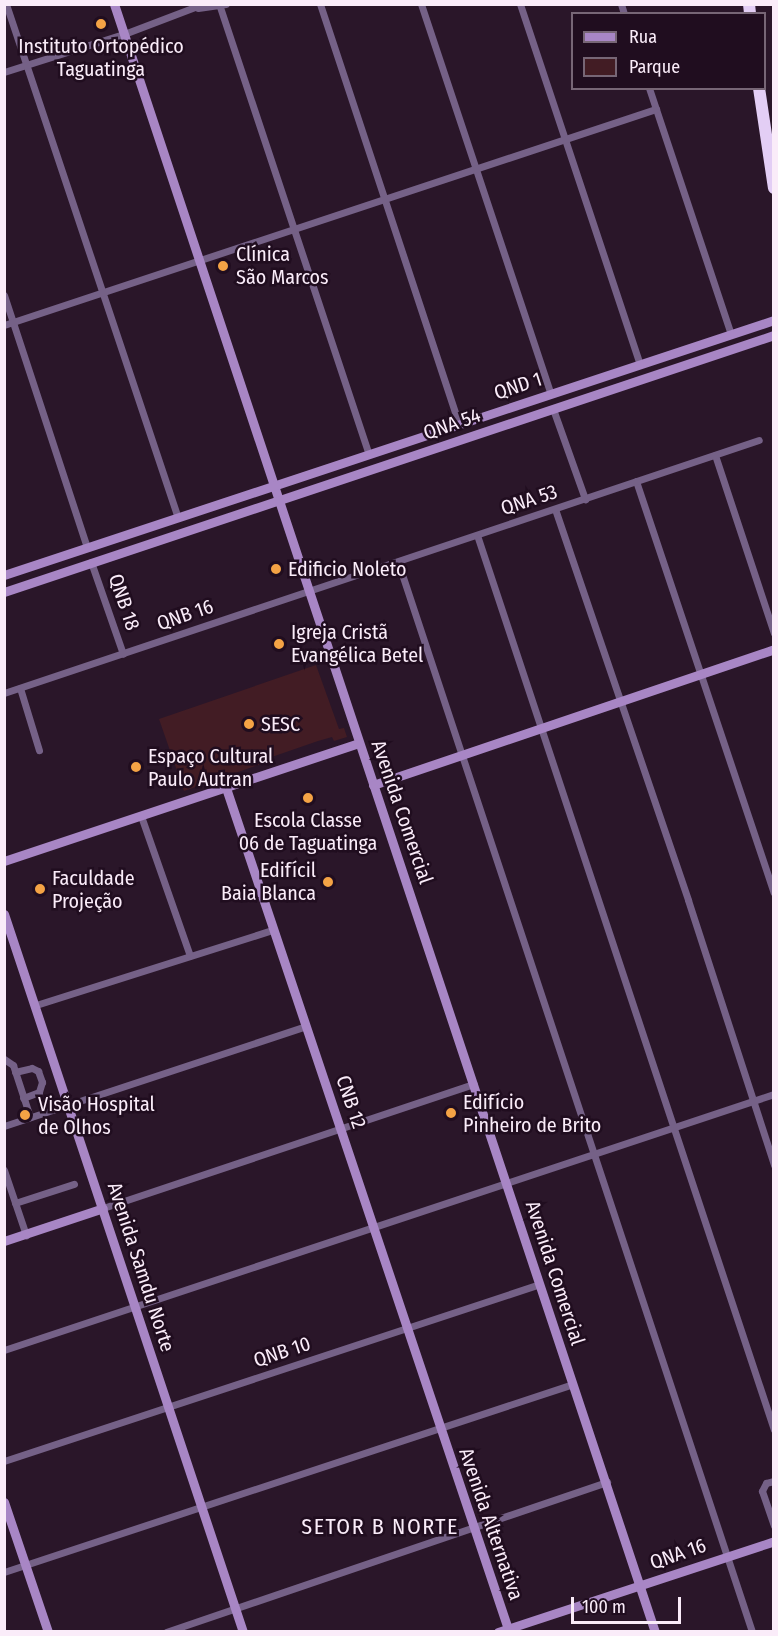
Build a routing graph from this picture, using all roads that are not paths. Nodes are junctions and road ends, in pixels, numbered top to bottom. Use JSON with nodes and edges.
{"nodes":[{"id":1,"x":6,"y":4,"type":"edge"},
{"id":2,"x":114,"y":4,"type":"edge"},
{"id":3,"x":320,"y":4,"type":"edge"},
{"id":4,"x":421,"y":4,"type":"edge"},
{"id":5,"x":520,"y":4,"type":"edge"},
{"id":6,"x":222,"y":5,"type":"edge"},
{"id":7,"x":200,"y":6,"type":"edge"},
{"id":8,"x":124,"y":34,"type":"junction"},
{"id":9,"x":27,"y":64,"type":"junction"},
{"id":10,"x":4,"y":72,"type":"edge"},
{"id":11,"x":650,"y":90,"type":"edge"},
{"id":12,"x":759,"y":90,"type":"edge"},
{"id":13,"x":656,"y":109,"type":"junction"},
{"id":14,"x":565,"y":138,"type":"junction"},
{"id":15,"x":771,"y":156,"type":"edge"},
{"id":16,"x":475,"y":169,"type":"junction"},
{"id":17,"x":774,"y":188,"type":"edge"},
{"id":18,"x":385,"y":199,"type":"junction"},
{"id":19,"x":293,"y":230,"type":"junction"},
{"id":20,"x":200,"y":262,"type":"junction"},
{"id":21,"x":104,"y":292,"type":"junction"},
{"id":22,"x":4,"y":295,"type":"edge"},
{"id":23,"x":774,"y":320,"type":"edge"},
{"id":24,"x":14,"y":322,"type":"junction"},
{"id":25,"x":4,"y":325,"type":"edge"},
{"id":26,"x":758,"y":326,"type":"junction"},
{"id":27,"x":731,"y":334,"type":"junction"},
{"id":28,"x":774,"y":335,"type":"edge"},
{"id":29,"x":762,"y":339,"type":"junction"},
{"id":30,"x":640,"y":365,"type":"junction"},
{"id":31,"x":551,"y":394,"type":"junction"},
{"id":32,"x":514,"y":407,"type":"junction"},
{"id":33,"x":553,"y":409,"type":"junction"},
{"id":34,"x":497,"y":412,"type":"junction"},
{"id":35,"x":518,"y":420,"type":"junction"},
{"id":36,"x":459,"y":425,"type":"junction"},
{"id":37,"x":501,"y":426,"type":"junction"},
{"id":38,"x":759,"y":440,"type":"dead end"},
{"id":39,"x":369,"y":454,"type":"junction"},
{"id":40,"x":715,"y":455,"type":"junction"},
{"id":41,"x":330,"y":468,"type":"junction"},
{"id":42,"x":636,"y":481,"type":"junction"},
{"id":43,"x":334,"y":482,"type":"junction"},
{"id":44,"x":274,"y":486,"type":"junction"},
{"id":45,"x":585,"y":499,"type":"junction"},
{"id":46,"x":279,"y":501,"type":"junction"},
{"id":47,"x":555,"y":509,"type":"junction"},
{"id":48,"x":182,"y":517,"type":"junction"},
{"id":49,"x":191,"y":530,"type":"junction"},
{"id":50,"x":477,"y":535,"type":"junction"},
{"id":51,"x":87,"y":548,"type":"junction"},
{"id":52,"x":91,"y":562,"type":"junction"},
{"id":53,"x":398,"y":562,"type":"junction"},
{"id":54,"x":4,"y":575,"type":"edge"},
{"id":55,"x":308,"y":591,"type":"junction"},
{"id":56,"x":4,"y":592,"type":"edge"},
{"id":57,"x":774,"y":633,"type":"edge"},
{"id":58,"x":774,"y":649,"type":"edge"},
{"id":59,"x":123,"y":654,"type":"junction"},
{"id":60,"x":699,"y":673,"type":"junction"},
{"id":61,"x":20,"y":688,"type":"junction"},
{"id":62,"x":4,"y":693,"type":"edge"},
{"id":63,"x":618,"y":700,"type":"junction"},
{"id":64,"x":541,"y":726,"type":"junction"},
{"id":65,"x":359,"y":743,"type":"junction"},
{"id":66,"x":39,"y":750,"type":"dead end"},
{"id":67,"x":462,"y":754,"type":"junction"},
{"id":68,"x":373,"y":784,"type":"junction"},
{"id":69,"x":226,"y":788,"type":"junction"},
{"id":70,"x":141,"y":816,"type":"junction"},
{"id":71,"x":4,"y":861,"type":"edge"},
{"id":72,"x":774,"y":893,"type":"edge"},
{"id":73,"x":4,"y":914,"type":"edge"},
{"id":74,"x":273,"y":930,"type":"junction"},
{"id":75,"x":15,"y":944,"type":"junction"},
{"id":76,"x":4,"y":947,"type":"edge"},
{"id":77,"x":190,"y":956,"type":"junction"},
{"id":78,"x":36,"y":1005,"type":"junction"},
{"id":79,"x":306,"y":1026,"type":"junction"},
{"id":80,"x":4,"y":1059,"type":"edge"},
{"id":81,"x":14,"y":1069,"type":"junction"},
{"id":82,"x":474,"y":1084,"type":"junction"},
{"id":83,"x":774,"y":1094,"type":"edge"},
{"id":84,"x":23,"y":1098,"type":"junction"},
{"id":85,"x":753,"y":1101,"type":"junction"},
{"id":86,"x":68,"y":1105,"type":"junction"},
{"id":87,"x":30,"y":1117,"type":"junction"},
{"id":88,"x":4,"y":1126,"type":"edge"},
{"id":89,"x":340,"y":1127,"type":"junction"},
{"id":90,"x":672,"y":1128,"type":"junction"},
{"id":91,"x":594,"y":1155,"type":"junction"},
{"id":92,"x":774,"y":1165,"type":"edge"},
{"id":93,"x":4,"y":1170,"type":"edge"},
{"id":94,"x":74,"y":1184,"type":"dead end"},
{"id":95,"x":507,"y":1185,"type":"junction"},
{"id":96,"x":15,"y":1203,"type":"junction"},
{"id":97,"x":103,"y":1208,"type":"junction"},
{"id":98,"x":374,"y":1228,"type":"junction"},
{"id":99,"x":26,"y":1234,"type":"junction"},
{"id":100,"x":4,"y":1241,"type":"edge"},
{"id":101,"x":540,"y":1284,"type":"junction"},
{"id":102,"x":137,"y":1306,"type":"junction"},
{"id":103,"x":407,"y":1328,"type":"junction"},
{"id":104,"x":4,"y":1350,"type":"edge"},
{"id":105,"x":573,"y":1384,"type":"junction"},
{"id":106,"x":168,"y":1407,"type":"junction"},
{"id":107,"x":440,"y":1428,"type":"junction"},
{"id":108,"x":774,"y":1430,"type":"edge"},
{"id":109,"x":4,"y":1461,"type":"edge"},
{"id":110,"x":774,"y":1480,"type":"edge"},
{"id":111,"x":607,"y":1482,"type":"junction"},
{"id":112,"x":4,"y":1502,"type":"edge"},
{"id":113,"x":202,"y":1508,"type":"junction"},
{"id":114,"x":774,"y":1526,"type":"edge"},
{"id":115,"x":474,"y":1528,"type":"junction"},
{"id":116,"x":774,"y":1541,"type":"edge"},
{"id":117,"x":728,"y":1557,"type":"junction"},
{"id":118,"x":26,"y":1565,"type":"junction"},
{"id":119,"x":4,"y":1572,"type":"edge"},
{"id":120,"x":640,"y":1586,"type":"junction"},
{"id":121,"x":236,"y":1609,"type":"junction"},
{"id":122,"x":505,"y":1630,"type":"edge"},
{"id":123,"x":48,"y":1632,"type":"edge"},
{"id":124,"x":166,"y":1632,"type":"edge"},
{"id":125,"x":243,"y":1632,"type":"edge"},
{"id":126,"x":655,"y":1632,"type":"edge"},
{"id":127,"x":752,"y":1632,"type":"edge"}],
"edges":[{"from":1,"to":9,"type":"street"},
{"from":2,"to":8,"type":"main road","name":"Avenida Comercial"},
{"from":3,"to":18,"type":"street"},
{"from":4,"to":16,"type":"street"},
{"from":5,"to":14,"type":"street"},
{"from":6,"to":7,"type":"street"},
{"from":6,"to":19,"type":"street"},
{"from":7,"to":8,"type":"street"},
{"from":8,"to":9,"type":"street"},
{"from":8,"to":20,"type":"main road","name":"Avenida Comercial"},
{"from":9,"to":10,"type":"street"},
{"from":9,"to":21,"type":"street"},
{"from":11,"to":13,"type":"street"},
{"from":12,"to":15,"type":"highway"},
{"from":13,"to":14,"type":"street"},
{"from":13,"to":27,"type":"street"},
{"from":14,"to":16,"type":"street"},
{"from":14,"to":30,"type":"street"},
{"from":15,"to":17,"type":"highway"},
{"from":16,"to":18,"type":"street"},
{"from":16,"to":31,"type":"street"},
{"from":18,"to":19,"type":"street"},
{"from":18,"to":36,"type":"street"},
{"from":19,"to":20,"type":"street"},
{"from":19,"to":39,"type":"street"},
{"from":20,"to":21,"type":"street"},
{"from":20,"to":44,"type":"main road","name":"Avenida Comercial"},
{"from":21,"to":24,"type":"street"},
{"from":21,"to":48,"type":"street"},
{"from":22,"to":24,"type":"street"},
{"from":23,"to":26,"type":"main road","name":"QND 1"},
{"from":24,"to":25,"type":"street"},
{"from":24,"to":51,"type":"street"},
{"from":26,"to":27,"type":"main road","name":"QND 1"},
{"from":26,"to":29,"type":"main road"},
{"from":27,"to":30,"type":"main road","name":"QND 1"},
{"from":28,"to":29,"type":"main road","name":"QNA 54"},
{"from":29,"to":33,"type":"main road","name":"QNA 54"},
{"from":30,"to":31,"type":"main road","name":"QND 1"},
{"from":31,"to":32,"type":"main road","name":"QND 1"},
{"from":32,"to":34,"type":"main road","name":"QND 1"},
{"from":32,"to":35,"type":"main road"},
{"from":33,"to":35,"type":"main road","name":"QNA 54"},
{"from":33,"to":45,"type":"street"},
{"from":34,"to":36,"type":"main road","name":"QND 1"},
{"from":34,"to":37,"type":"main road"},
{"from":35,"to":37,"type":"main road","name":"QNA 54"},
{"from":36,"to":39,"type":"main road","name":"QND 1"},
{"from":37,"to":43,"type":"main road","name":"QNA 54"},
{"from":38,"to":40,"type":"street","name":"QNA 53"},
{"from":39,"to":41,"type":"main road","name":"QND 1"},
{"from":40,"to":42,"type":"street","name":"QNA 53"},
{"from":40,"to":57,"type":"street"},
{"from":41,"to":43,"type":"main road"},
{"from":41,"to":44,"type":"main road","name":"QND 1"},
{"from":42,"to":45,"type":"street","name":"QNA 53"},
{"from":42,"to":60,"type":"street"},
{"from":43,"to":46,"type":"main road","name":"QNA 54"},
{"from":44,"to":46,"type":"main road","name":"Avenida Comercial"},
{"from":44,"to":48,"type":"main road","name":"QND 1"},
{"from":45,"to":47,"type":"street","name":"QNA 53"},
{"from":46,"to":49,"type":"main road"},
{"from":46,"to":55,"type":"main road","name":"Avenida Comercial"},
{"from":47,"to":50,"type":"street","name":"QNA 53"},
{"from":47,"to":63,"type":"street"},
{"from":48,"to":49,"type":"main road"},
{"from":48,"to":51,"type":"main road","name":"QND 1"},
{"from":49,"to":52,"type":"main road"},
{"from":50,"to":53,"type":"street","name":"QNA 53"},
{"from":50,"to":64,"type":"street"},
{"from":51,"to":54,"type":"main road","name":"QND 1"},
{"from":52,"to":56,"type":"main road"},
{"from":52,"to":59,"type":"street","name":"QNB 18"},
{"from":53,"to":55,"type":"street","name":"QNA 53"},
{"from":53,"to":67,"type":"street"},
{"from":55,"to":59,"type":"street","name":"QNB 16"},
{"from":55,"to":65,"type":"main road","name":"Avenida Comercial"},
{"from":58,"to":60,"type":"main road"},
{"from":59,"to":61,"type":"street","name":"QNB 16"},
{"from":60,"to":63,"type":"main road"},
{"from":60,"to":72,"type":"street"},
{"from":61,"to":62,"type":"street","name":"QNB 16"},
{"from":61,"to":66,"type":"street"},
{"from":63,"to":64,"type":"main road"},
{"from":63,"to":85,"type":"street"},
{"from":64,"to":67,"type":"main road"},
{"from":64,"to":90,"type":"street"},
{"from":65,"to":68,"type":"main road","name":"Avenida Comercial"},
{"from":65,"to":69,"type":"main road"},
{"from":67,"to":68,"type":"main road"},
{"from":67,"to":91,"type":"street"},
{"from":68,"to":82,"type":"main road","name":"Avenida Comercial"},
{"from":69,"to":70,"type":"main road"},
{"from":69,"to":74,"type":"main road","name":"CNB 12"},
{"from":70,"to":71,"type":"main road"},
{"from":70,"to":77,"type":"street"},
{"from":73,"to":75,"type":"main road","name":"Avenida Samdu Norte"},
{"from":74,"to":77,"type":"street"},
{"from":74,"to":79,"type":"main road","name":"CNB 12"},
{"from":75,"to":76,"type":"street"},
{"from":75,"to":78,"type":"main road","name":"Avenida Samdu Norte"},
{"from":77,"to":78,"type":"street"},
{"from":78,"to":86,"type":"main road","name":"Avenida Samdu Norte"},
{"from":79,"to":86,"type":"street"},
{"from":79,"to":89,"type":"main road","name":"CNB 12"},
{"from":80,"to":81,"type":"street"},
{"from":81,"to":84,"type":"street"},
{"from":81,"to":84,"type":"street"},
{"from":82,"to":89,"type":"street"},
{"from":82,"to":95,"type":"main road","name":"Avenida Comercial"},
{"from":83,"to":85,"type":"street"},
{"from":84,"to":87,"type":"street"},
{"from":85,"to":90,"type":"street"},
{"from":85,"to":92,"type":"street"},
{"from":86,"to":87,"type":"street"},
{"from":86,"to":97,"type":"main road","name":"Avenida Samdu Norte"},
{"from":87,"to":88,"type":"street"},
{"from":89,"to":97,"type":"street"},
{"from":89,"to":98,"type":"main road","name":"CNB 12"},
{"from":90,"to":91,"type":"street"},
{"from":90,"to":108,"type":"street"},
{"from":91,"to":95,"type":"street"},
{"from":91,"to":117,"type":"street"},
{"from":93,"to":96,"type":"street"},
{"from":94,"to":96,"type":"street"},
{"from":95,"to":98,"type":"street"},
{"from":95,"to":101,"type":"main road","name":"Avenida Comercial"},
{"from":96,"to":99,"type":"street"},
{"from":97,"to":99,"type":"main road"},
{"from":97,"to":102,"type":"main road","name":"Avenida Samdu Norte"},
{"from":98,"to":102,"type":"street"},
{"from":98,"to":103,"type":"main road","name":"CNB 12"},
{"from":99,"to":100,"type":"main road"},
{"from":101,"to":103,"type":"street","name":"QNB 10"},
{"from":101,"to":105,"type":"main road","name":"Avenida Comercial"},
{"from":102,"to":104,"type":"street"},
{"from":102,"to":106,"type":"main road","name":"Avenida Samdu Norte"},
{"from":103,"to":106,"type":"street","name":"QNB 10"},
{"from":103,"to":107,"type":"main road","name":"CNB 12"},
{"from":105,"to":107,"type":"street"},
{"from":105,"to":111,"type":"main road","name":"Avenida Comercial"},
{"from":106,"to":109,"type":"street","name":"QNB 10"},
{"from":106,"to":113,"type":"main road","name":"Avenida Samdu Norte"},
{"from":107,"to":113,"type":"street"},
{"from":107,"to":115,"type":"main road","name":"Avenida Alternativa"},
{"from":110,"to":114,"type":"street"},
{"from":111,"to":115,"type":"street"},
{"from":111,"to":120,"type":"main road","name":"Avenida Comercial"},
{"from":112,"to":118,"type":"main road"},
{"from":113,"to":118,"type":"street"},
{"from":113,"to":121,"type":"main road","name":"Avenida Samdu Norte"},
{"from":115,"to":121,"type":"street"},
{"from":115,"to":122,"type":"main road","name":"Avenida Alternativa"},
{"from":116,"to":117,"type":"main road","name":"QNA 16"},
{"from":117,"to":120,"type":"main road","name":"QNA 16"},
{"from":117,"to":127,"type":"street"},
{"from":118,"to":119,"type":"street"},
{"from":118,"to":123,"type":"main road"},
{"from":120,"to":122,"type":"main road","name":"QNA 16"},
{"from":120,"to":126,"type":"main road","name":"Avenida Comercial"},
{"from":121,"to":124,"type":"street"},
{"from":121,"to":125,"type":"main road","name":"Avenida Samdu Norte"}]}
